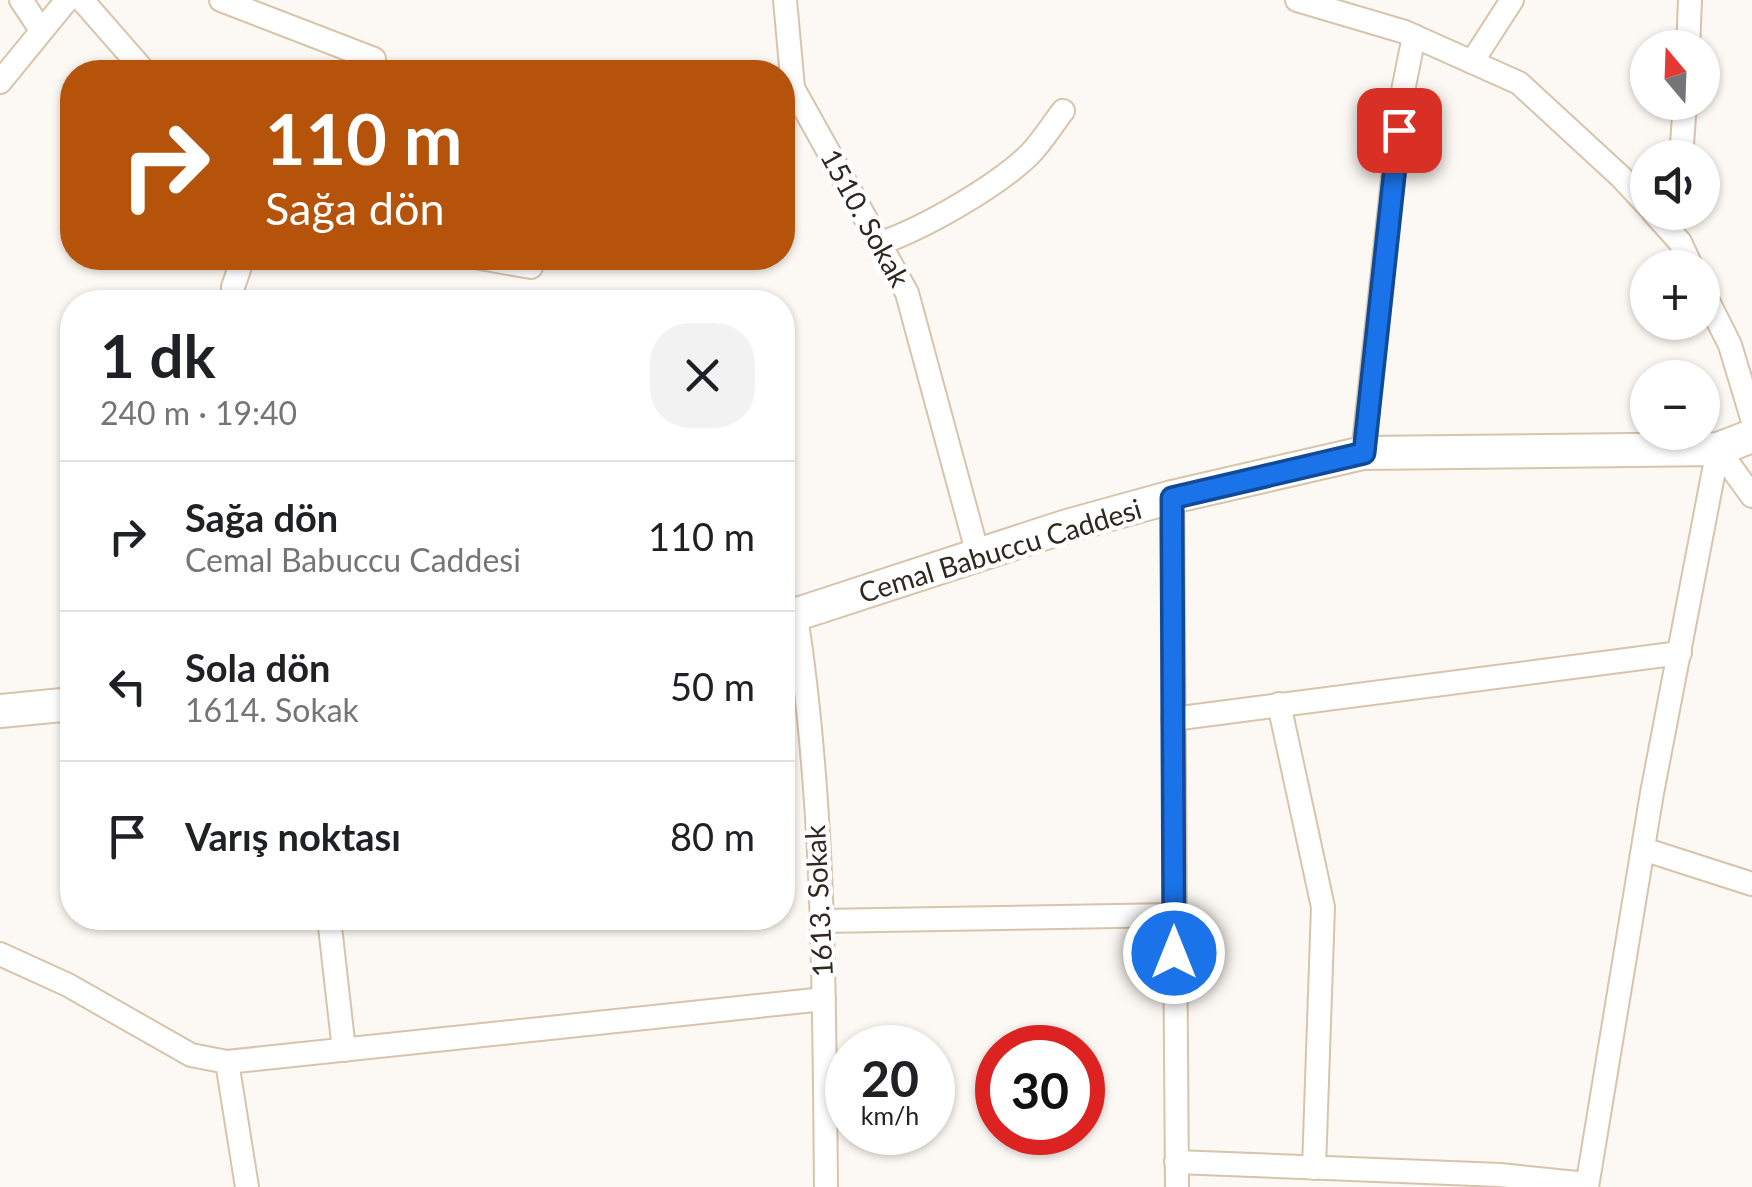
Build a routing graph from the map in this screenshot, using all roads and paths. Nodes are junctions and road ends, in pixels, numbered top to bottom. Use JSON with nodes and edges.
{"nodes":[{"id":1,"x":20,"y":0,"type":"edge"},
{"id":2,"x":67,"y":0,"type":"edge"},
{"id":3,"x":82,"y":0,"type":"edge"},
{"id":4,"x":221,"y":0,"type":"edge"},
{"id":5,"x":785,"y":0,"type":"edge"},
{"id":6,"x":1297,"y":0,"type":"edge"},
{"id":7,"x":1511,"y":0,"type":"edge"},
{"id":8,"x":1690,"y":0,"type":"edge"},
{"id":9,"x":41,"y":30,"type":"junction"},
{"id":10,"x":1689,"y":30,"type":"edge"},
{"id":11,"x":1414,"y":36,"type":"junction"},
{"id":12,"x":374,"y":59,"type":"dead end"},
{"id":13,"x":134,"y":60,"type":"edge"},
{"id":14,"x":790,"y":60,"type":"edge"},
{"id":15,"x":1472,"y":62,"type":"junction"},
{"id":16,"x":0,"y":82,"type":"edge"},
{"id":17,"x":795,"y":92,"type":"edge"},
{"id":18,"x":1063,"y":111,"type":"dead end"},
{"id":19,"x":1630,"y":187,"type":"edge"},
{"id":20,"x":1669,"y":230,"type":"edge"},
{"id":21,"x":1679,"y":230,"type":"edge"},
{"id":22,"x":1680,"y":242,"type":"junction"},
{"id":23,"x":880,"y":243,"type":"junction"},
{"id":24,"x":1684,"y":250,"type":"edge"},
{"id":25,"x":1720,"y":325,"type":"edge"},
{"id":26,"x":1752,"y":418,"type":"edge"},
{"id":27,"x":1752,"y":436,"type":"edge"},
{"id":28,"x":1720,"y":448,"type":"edge"},
{"id":29,"x":1720,"y":449,"type":"edge"},
{"id":30,"x":1630,"y":450,"type":"edge"},
{"id":31,"x":1718,"y":450,"type":"edge"},
{"id":32,"x":1719,"y":450,"type":"edge"},
{"id":33,"x":1364,"y":453,"type":"junction"},
{"id":34,"x":1752,"y":454,"type":"edge"},
{"id":35,"x":1752,"y":496,"type":"edge"},
{"id":36,"x":1172,"y":498,"type":"junction"},
{"id":37,"x":978,"y":555,"type":"junction"},
{"id":38,"x":795,"y":615,"type":"edge"},
{"id":39,"x":795,"y":641,"type":"edge"},
{"id":40,"x":1680,"y":654,"type":"junction"},
{"id":41,"x":1279,"y":704,"type":"junction"},
{"id":42,"x":60,"y":705,"type":"edge"},
{"id":43,"x":0,"y":711,"type":"edge"},
{"id":44,"x":1173,"y":720,"type":"junction"},
{"id":45,"x":1643,"y":849,"type":"junction"},
{"id":46,"x":1752,"y":884,"type":"edge"},
{"id":47,"x":1174,"y":915,"type":"junction"},
{"id":48,"x":820,"y":921,"type":"junction"},
{"id":49,"x":331,"y":930,"type":"edge"},
{"id":50,"x":0,"y":954,"type":"edge"},
{"id":51,"x":824,"y":1000,"type":"junction"},
{"id":52,"x":344,"y":1050,"type":"junction"},
{"id":53,"x":227,"y":1062,"type":"junction"},
{"id":54,"x":1176,"y":1162,"type":"junction"},
{"id":55,"x":1314,"y":1168,"type":"junction"},
{"id":56,"x":1587,"y":1185,"type":"edge"},
{"id":57,"x":247,"y":1187,"type":"edge"},
{"id":58,"x":826,"y":1187,"type":"edge"},
{"id":59,"x":1177,"y":1187,"type":"edge"}],
"edges":[{"from":1,"to":9,"type":"street"},
{"from":2,"to":9,"type":"street"},
{"from":3,"to":13,"type":"street"},
{"from":4,"to":12,"type":"street"},
{"from":5,"to":14,"type":"street","name":"1510. Sokak"},
{"from":6,"to":11,"type":"street"},
{"from":7,"to":15,"type":"street"},
{"from":8,"to":10,"type":"street"},
{"from":9,"to":16,"type":"street"},
{"from":11,"to":15,"type":"street"},
{"from":11,"to":33,"type":"street"},
{"from":15,"to":19,"type":"street"},
{"from":17,"to":23,"type":"street","name":"1510. Sokak"},
{"from":18,"to":23,"type":"street"},
{"from":20,"to":22,"type":"street"},
{"from":21,"to":22,"type":"street"},
{"from":22,"to":24,"type":"street"},
{"from":23,"to":37,"type":"street","name":"1510. Sokak"},
{"from":25,"to":26,"type":"street"},
{"from":27,"to":28,"type":"street","name":"Cemal Babuccu Caddesi"},
{"from":29,"to":34,"type":"street"},
{"from":30,"to":33,"type":"street","name":"Cemal Babuccu Caddesi"},
{"from":31,"to":40,"type":"street"},
{"from":32,"to":35,"type":"street"},
{"from":33,"to":36,"type":"street","name":"Cemal Babuccu Caddesi"},
{"from":36,"to":37,"type":"street","name":"Cemal Babuccu Caddesi"},
{"from":36,"to":44,"type":"street"},
{"from":37,"to":38,"type":"street","name":"Cemal Babuccu Caddesi"},
{"from":39,"to":48,"type":"street","name":"1613. Sokak"},
{"from":40,"to":41,"type":"street"},
{"from":40,"to":45,"type":"street"},
{"from":41,"to":44,"type":"street"},
{"from":41,"to":55,"type":"street"},
{"from":42,"to":43,"type":"street"},
{"from":44,"to":47,"type":"street"},
{"from":45,"to":46,"type":"street"},
{"from":45,"to":56,"type":"street"},
{"from":47,"to":48,"type":"street"},
{"from":47,"to":54,"type":"street"},
{"from":48,"to":51,"type":"street","name":"1613. Sokak"},
{"from":49,"to":52,"type":"street"},
{"from":50,"to":53,"type":"street"},
{"from":51,"to":52,"type":"street"},
{"from":51,"to":58,"type":"street","name":"1613. Sokak"},
{"from":52,"to":53,"type":"street"},
{"from":53,"to":57,"type":"street"},
{"from":54,"to":55,"type":"street"},
{"from":54,"to":59,"type":"street"},
{"from":55,"to":56,"type":"street"}]}
